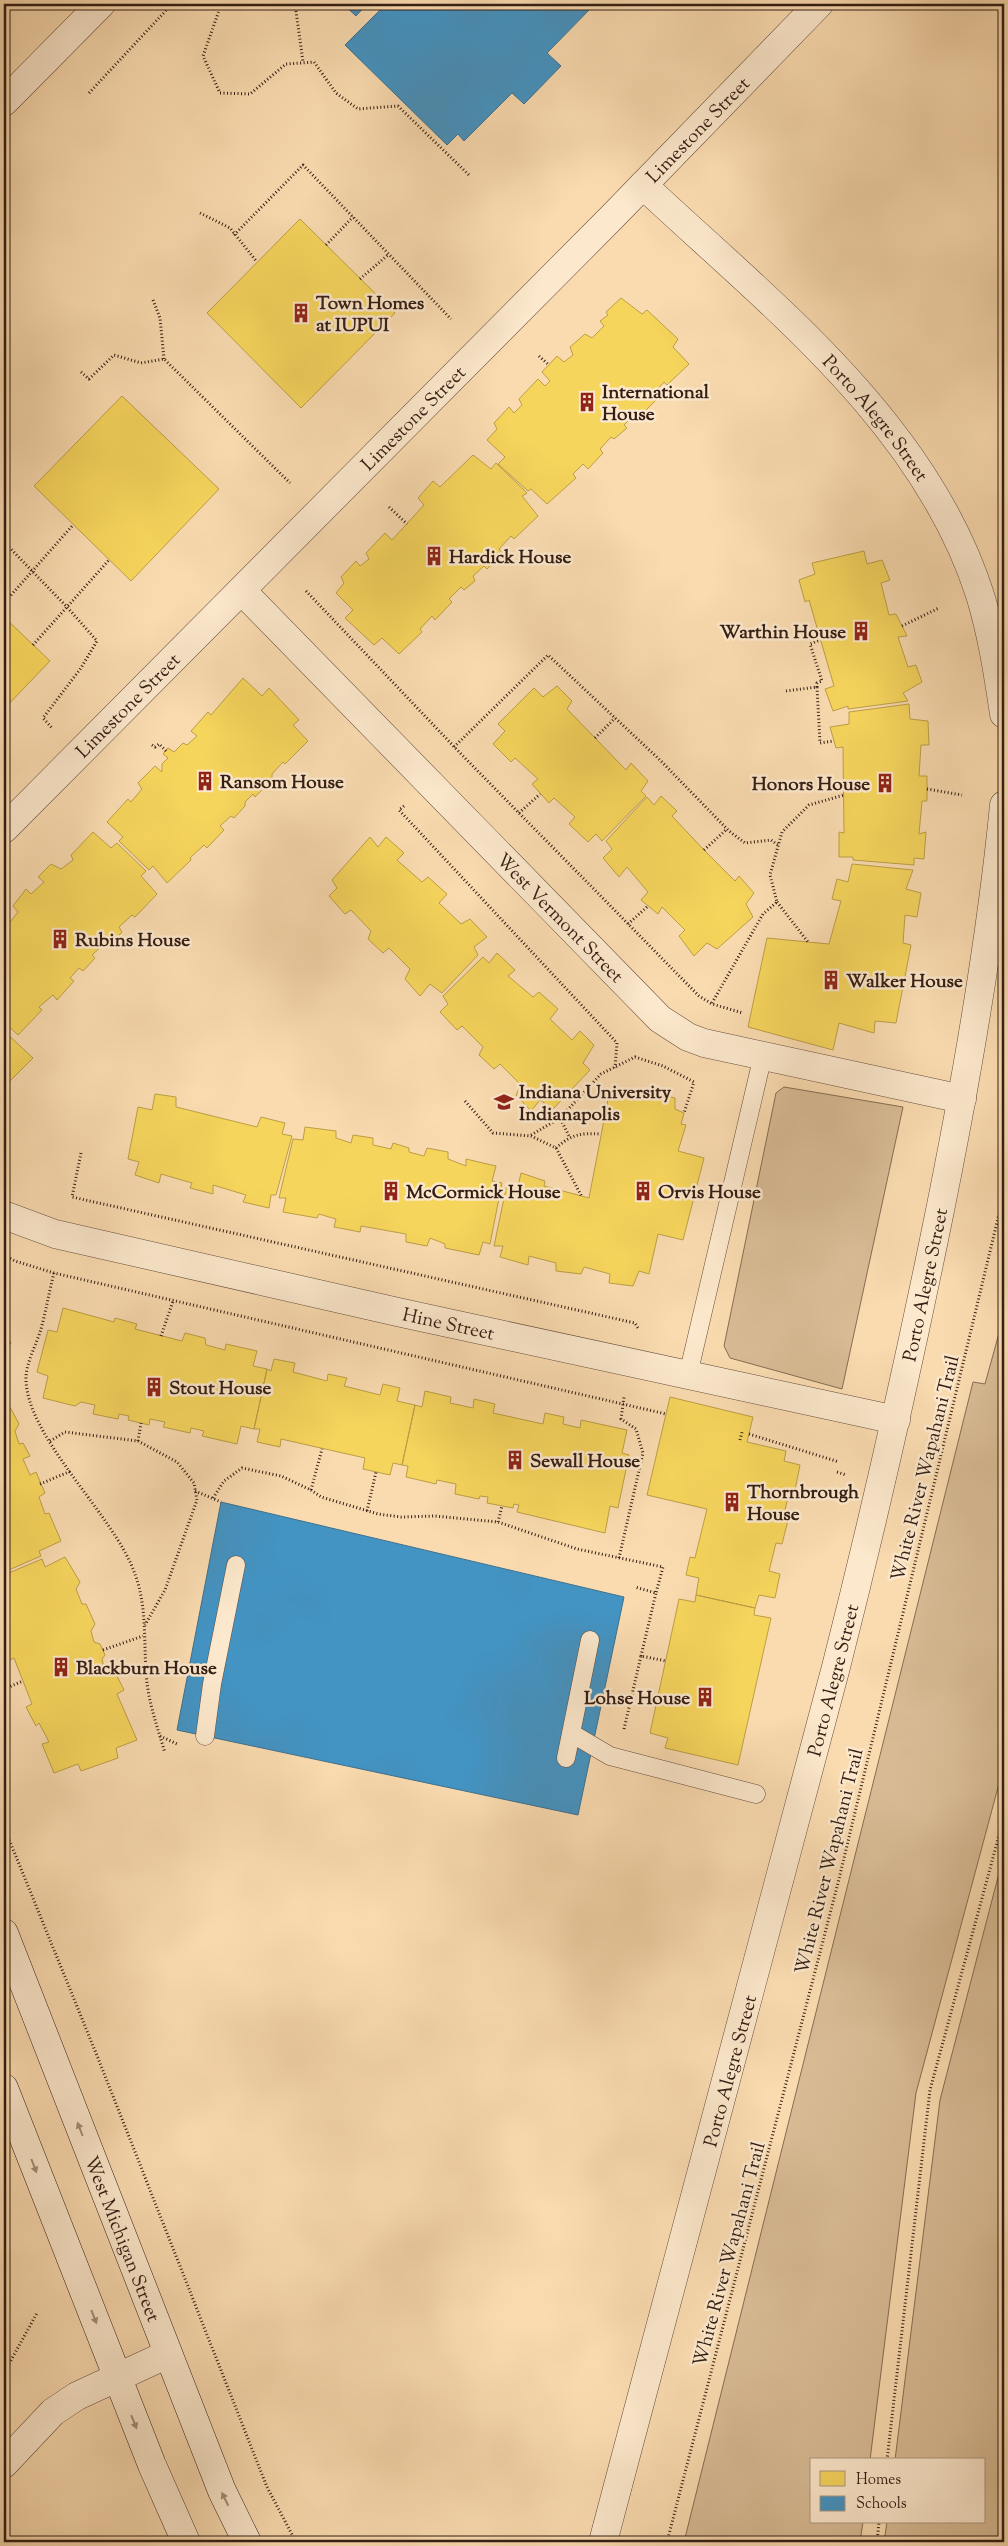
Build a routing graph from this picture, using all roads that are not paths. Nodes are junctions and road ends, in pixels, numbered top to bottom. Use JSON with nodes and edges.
{"nodes":[{"id":1,"x":101,"y":4,"type":"edge"},
{"id":2,"x":819,"y":4,"type":"edge"},
{"id":3,"x":4,"y":102,"type":"edge"},
{"id":4,"x":643,"y":185,"type":"junction"},
{"id":5,"x":242,"y":591,"type":"junction"},
{"id":6,"x":1004,"y":714,"type":"edge"},
{"id":7,"x":1004,"y":805,"type":"edge"},
{"id":8,"x":4,"y":829,"type":"edge"},
{"id":9,"x":763,"y":1055,"type":"junction"},
{"id":10,"x":962,"y":1099,"type":"junction"},
{"id":11,"x":4,"y":1215,"type":"edge"},
{"id":12,"x":688,"y":1375,"type":"junction"},
{"id":13,"x":896,"y":1420,"type":"junction"},
{"id":14,"x":236,"y":1565,"type":"dead end"},
{"id":15,"x":590,"y":1640,"type":"dead end"},
{"id":16,"x":571,"y":1733,"type":"junction"},
{"id":17,"x":205,"y":1736,"type":"dead end"},
{"id":18,"x":566,"y":1758,"type":"dead end"},
{"id":19,"x":756,"y":1794,"type":"dead end"},
{"id":20,"x":4,"y":1933,"type":"edge"},
{"id":21,"x":4,"y":2088,"type":"edge"},
{"id":22,"x":168,"y":2354,"type":"junction"},
{"id":23,"x":116,"y":2377,"type":"junction"},
{"id":24,"x":4,"y":2464,"type":"edge"},
{"id":25,"x":186,"y":2542,"type":"edge"},
{"id":26,"x":248,"y":2542,"type":"edge"},
{"id":27,"x":603,"y":2542,"type":"edge"}],
"edges":[{"from":1,"to":3,"type":"street"},
{"from":2,"to":4,"type":"street","name":"Limestone Street"},
{"from":4,"to":5,"type":"street","name":"Limestone Street"},
{"from":4,"to":6,"type":"street","name":"Porto Alegre Street"},
{"from":5,"to":8,"type":"street","name":"Limestone Street"},
{"from":5,"to":9,"type":"street","name":"West Vermont Street"},
{"from":7,"to":10,"type":"street","name":"Porto Alegre Street"},
{"from":9,"to":10,"type":"street","name":"West Vermont Street"},
{"from":9,"to":12,"type":"lane"},
{"from":10,"to":13,"type":"street","name":"Porto Alegre Street"},
{"from":11,"to":12,"type":"street","name":"Hine Street"},
{"from":12,"to":13,"type":"street","name":"Hine Street"},
{"from":13,"to":27,"type":"street","name":"Porto Alegre Street"},
{"from":14,"to":17,"type":"lane"},
{"from":15,"to":16,"type":"lane"},
{"from":16,"to":18,"type":"lane"},
{"from":16,"to":19,"type":"lane"},
{"from":22,"to":20,"type":"street","name":"West Michigan Street","one_way":true},
{"from":21,"to":23,"type":"street","one_way":true},
{"from":22,"to":23,"type":"street"},
{"from":26,"to":22,"type":"street","name":"West Michigan Street","one_way":true},
{"from":23,"to":24,"type":"street"},
{"from":23,"to":25,"type":"street","one_way":true}]}
